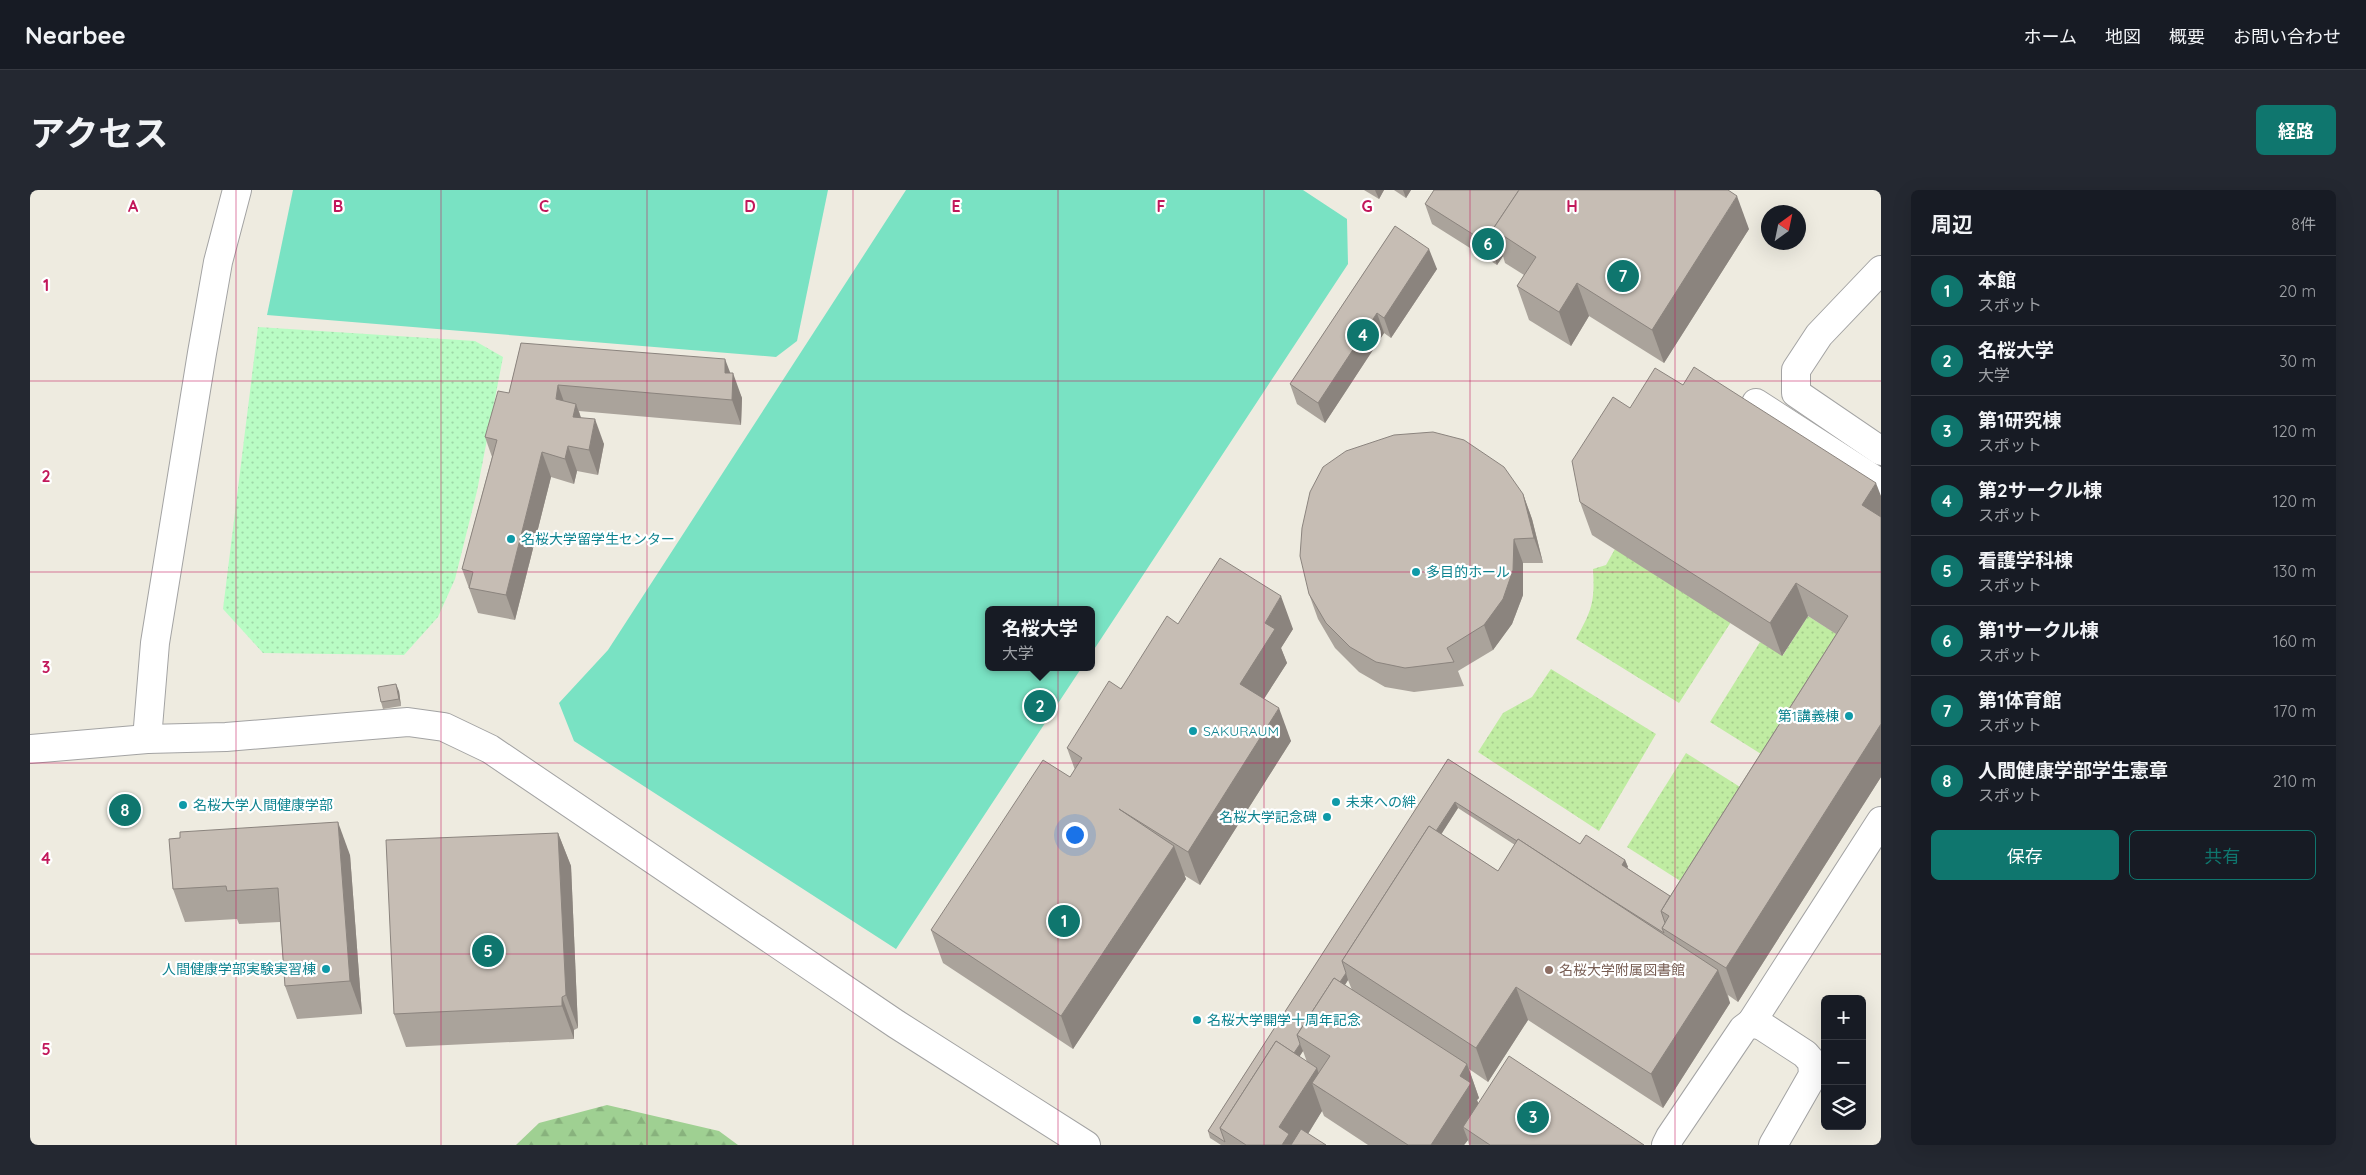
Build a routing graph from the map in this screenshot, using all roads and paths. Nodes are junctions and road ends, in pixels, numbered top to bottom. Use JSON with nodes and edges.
{"nodes":[{"id":1,"x":237,"y":190,"type":"edge"},
{"id":2,"x":1881,"y":270,"type":"edge"},
{"id":3,"x":1756,"y":404,"type":"edge"},
{"id":4,"x":1881,"y":451,"type":"edge"},
{"id":5,"x":1881,"y":484,"type":"edge"},
{"id":6,"x":147,"y":739,"type":"junction"},
{"id":7,"x":30,"y":749,"type":"edge"},
{"id":8,"x":1881,"y":821,"type":"edge"},
{"id":9,"x":1751,"y":1023,"type":"junction"},
{"id":10,"x":1086,"y":1145,"type":"edge"},
{"id":11,"x":1666,"y":1145,"type":"edge"},
{"id":12,"x":1773,"y":1145,"type":"edge"}],
"edges":[{"from":1,"to":6,"type":"street"},
{"from":2,"to":4,"type":"street"},
{"from":3,"to":5,"type":"street"},
{"from":6,"to":7,"type":"street"},
{"from":6,"to":10,"type":"street"},
{"from":8,"to":9,"type":"street"},
{"from":9,"to":11,"type":"street"},
{"from":9,"to":12,"type":"street"}]}
